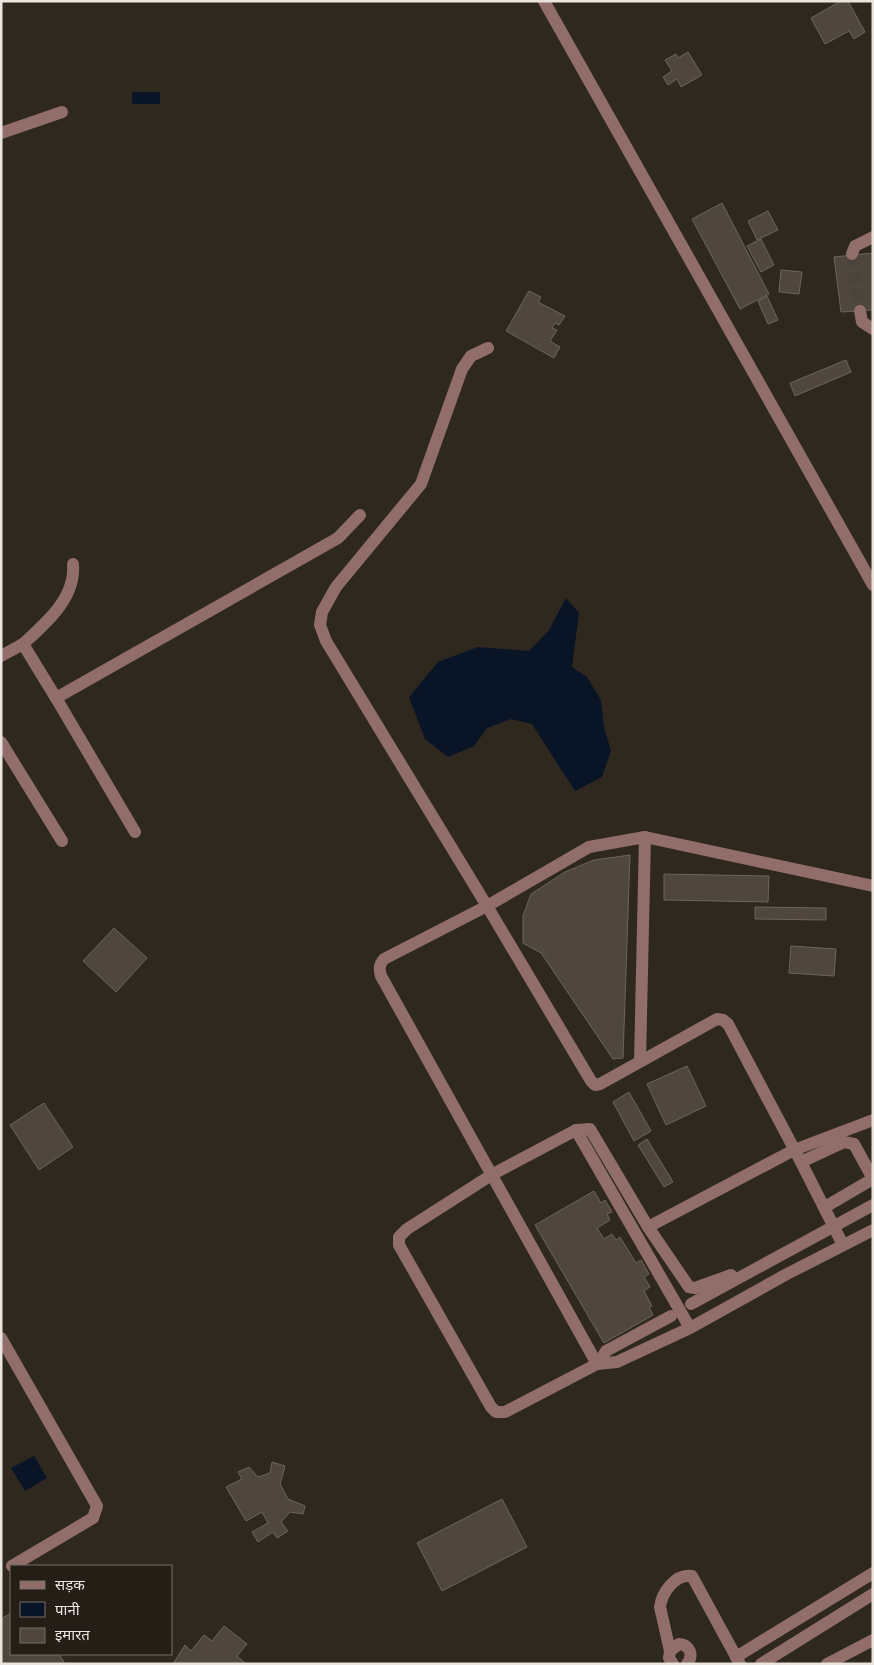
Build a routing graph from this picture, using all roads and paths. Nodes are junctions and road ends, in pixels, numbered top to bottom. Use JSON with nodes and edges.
{"nodes":[{"id":1,"x":544,"y":1,"type":"edge"},
{"id":2,"x":62,"y":112,"type":"dead end"},
{"id":3,"x":1,"y":133,"type":"edge"},
{"id":4,"x":873,"y":237,"type":"edge"},
{"id":5,"x":852,"y":254,"type":"dead end"},
{"id":6,"x":860,"y":311,"type":"tunnel mouth"},
{"id":7,"x":873,"y":329,"type":"edge"},
{"id":8,"x":488,"y":348,"type":"dead end"},
{"id":9,"x":360,"y":515,"type":"dead end"},
{"id":10,"x":73,"y":564,"type":"dead end"},
{"id":11,"x":873,"y":585,"type":"edge"},
{"id":12,"x":23,"y":644,"type":"junction"},
{"id":13,"x":1,"y":656,"type":"edge"},
{"id":14,"x":56,"y":698,"type":"junction"},
{"id":15,"x":1,"y":742,"type":"edge"},
{"id":16,"x":135,"y":832,"type":"dead end"},
{"id":17,"x":644,"y":838,"type":"junction"},
{"id":18,"x":62,"y":841,"type":"dead end"},
{"id":19,"x":873,"y":886,"type":"edge"},
{"id":20,"x":487,"y":906,"type":"junction"},
{"id":21,"x":640,"y":1062,"type":"junction"},
{"id":22,"x":873,"y":1120,"type":"edge"},
{"id":23,"x":576,"y":1130,"type":"junction"},
{"id":24,"x":794,"y":1150,"type":"junction"},
{"id":25,"x":801,"y":1162,"type":"junction"},
{"id":26,"x":493,"y":1174,"type":"junction"},
{"id":27,"x":873,"y":1205,"type":"edge"},
{"id":28,"x":824,"y":1207,"type":"junction"},
{"id":29,"x":648,"y":1227,"type":"junction"},
{"id":30,"x":834,"y":1227,"type":"junction"},
{"id":31,"x":873,"y":1230,"type":"edge"},
{"id":32,"x":843,"y":1245,"type":"junction"},
{"id":33,"x":741,"y":1277,"type":"junction"},
{"id":34,"x":691,"y":1304,"type":"dead end"},
{"id":35,"x":671,"y":1316,"type":"dead end"},
{"id":36,"x":690,"y":1328,"type":"junction"},
{"id":37,"x":1,"y":1338,"type":"edge"},
{"id":38,"x":598,"y":1364,"type":"junction"},
{"id":39,"x":13,"y":1565,"type":"edge"},
{"id":40,"x":868,"y":1575,"type":"edge"},
{"id":41,"x":873,"y":1593,"type":"edge"},
{"id":42,"x":873,"y":1640,"type":"edge"},
{"id":43,"x":674,"y":1647,"type":"junction"},
{"id":44,"x":738,"y":1660,"type":"edge"},
{"id":45,"x":690,"y":1662,"type":"edge"},
{"id":46,"x":673,"y":1664,"type":"edge"},
{"id":47,"x":761,"y":1664,"type":"edge"},
{"id":48,"x":826,"y":1664,"type":"edge"}],
"edges":[{"from":1,"to":11,"type":"street"},
{"from":2,"to":3,"type":"street"},
{"from":4,"to":5,"type":"street"},
{"from":6,"to":7,"type":"street"},
{"from":8,"to":20,"type":"street"},
{"from":9,"to":14,"type":"street"},
{"from":10,"to":12,"type":"street"},
{"from":12,"to":13,"type":"street"},
{"from":12,"to":14,"type":"street"},
{"from":14,"to":16,"type":"street"},
{"from":15,"to":18,"type":"street"},
{"from":17,"to":19,"type":"street"},
{"from":17,"to":20,"type":"street"},
{"from":17,"to":21,"type":"street"},
{"from":20,"to":21,"type":"street"},
{"from":20,"to":26,"type":"street"},
{"from":21,"to":24,"type":"street"},
{"from":22,"to":24,"type":"street"},
{"from":23,"to":26,"type":"street"},
{"from":23,"to":29,"type":"street"},
{"from":23,"to":36,"type":"street"},
{"from":24,"to":25,"type":"street"},
{"from":24,"to":29,"type":"street"},
{"from":25,"to":28,"type":"street"},
{"from":25,"to":28,"type":"street"},
{"from":26,"to":38,"type":"street"},
{"from":26,"to":38,"type":"street"},
{"from":27,"to":30,"type":"street"},
{"from":28,"to":30,"type":"street"},
{"from":29,"to":33,"type":"street"},
{"from":30,"to":32,"type":"street"},
{"from":30,"to":33,"type":"street"},
{"from":31,"to":32,"type":"street"},
{"from":32,"to":36,"type":"street"},
{"from":33,"to":34,"type":"street"},
{"from":35,"to":38,"type":"street"},
{"from":36,"to":38,"type":"street"},
{"from":37,"to":39,"type":"street"},
{"from":40,"to":41,"type":"street"},
{"from":40,"to":44,"type":"street"},
{"from":41,"to":47,"type":"street"},
{"from":42,"to":48,"type":"street"},
{"from":43,"to":44,"type":"street"},
{"from":43,"to":45,"type":"street"},
{"from":43,"to":46,"type":"street"}]}
